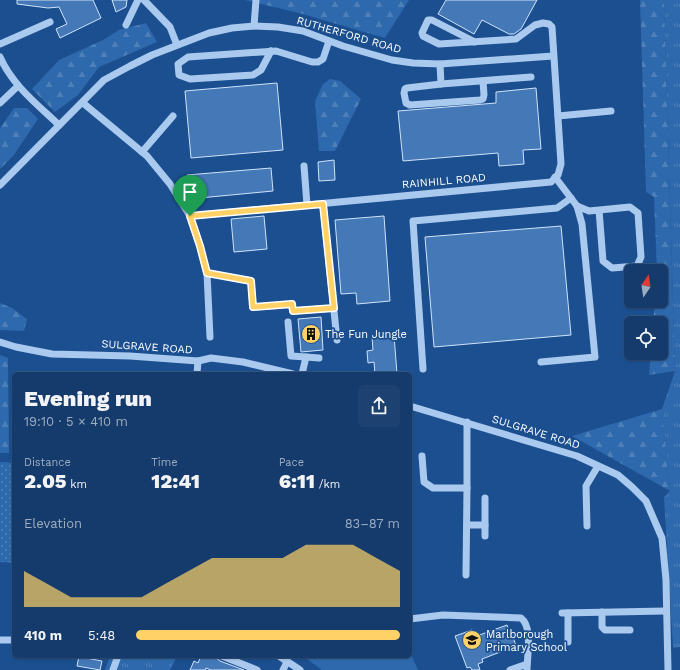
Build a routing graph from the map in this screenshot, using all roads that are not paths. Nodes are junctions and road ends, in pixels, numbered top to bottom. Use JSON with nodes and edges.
{"nodes":[{"id":1,"x":138,"y":0,"type":"edge"},
{"id":2,"x":144,"y":0,"type":"edge"},
{"id":3,"x":256,"y":0,"type":"edge"},
{"id":4,"x":50,"y":22,"type":"dead end"},
{"id":5,"x":126,"y":25,"type":"dead end"},
{"id":6,"x":254,"y":26,"type":"junction"},
{"id":7,"x":329,"y":41,"type":"junction"},
{"id":8,"x":475,"y":42,"type":"junction"},
{"id":9,"x":0,"y":44,"type":"edge"},
{"id":10,"x":177,"y":45,"type":"junction"},
{"id":11,"x":271,"y":52,"type":"junction"},
{"id":12,"x":554,"y":56,"type":"junction"},
{"id":13,"x":0,"y":57,"type":"edge"},
{"id":14,"x":440,"y":64,"type":"junction"},
{"id":15,"x":531,"y":77,"type":"dead end"},
{"id":16,"x":483,"y":81,"type":"junction"},
{"id":17,"x":441,"y":84,"type":"junction"},
{"id":18,"x":18,"y":86,"type":"junction"},
{"id":19,"x":0,"y":102,"type":"edge"},
{"id":20,"x":83,"y":103,"type":"junction"},
{"id":21,"x":611,"y":111,"type":"dead end"},
{"id":22,"x":173,"y":116,"type":"dead end"},
{"id":23,"x":558,"y":116,"type":"junction"},
{"id":24,"x":59,"y":125,"type":"junction"},
{"id":25,"x":142,"y":152,"type":"junction"},
{"id":26,"x":304,"y":166,"type":"dead end"},
{"id":27,"x":555,"y":177,"type":"junction"},
{"id":28,"x":0,"y":185,"type":"edge"},
{"id":29,"x":571,"y":198,"type":"junction"},
{"id":30,"x":323,"y":204,"type":"junction"},
{"id":31,"x":307,"y":205,"type":"junction"},
{"id":32,"x":577,"y":206,"type":"junction"},
{"id":33,"x":599,"y":210,"type":"junction"},
{"id":34,"x":190,"y":216,"type":"junction"},
{"id":35,"x":207,"y":273,"type":"junction"},
{"id":36,"x":334,"y":308,"type":"junction"},
{"id":37,"x":288,"y":322,"type":"dead end"},
{"id":38,"x":210,"y":337,"type":"dead end"},
{"id":39,"x":337,"y":340,"type":"dead end"},
{"id":40,"x":0,"y":342,"type":"edge"},
{"id":41,"x":306,"y":357,"type":"junction"},
{"id":42,"x":319,"y":358,"type":"dead end"},
{"id":43,"x":198,"y":361,"type":"junction"},
{"id":44,"x":541,"y":362,"type":"dead end"},
{"id":45,"x":423,"y":369,"type":"dead end"},
{"id":46,"x":197,"y":372,"type":"edge"},
{"id":47,"x":284,"y":372,"type":"edge"},
{"id":48,"x":302,"y":372,"type":"edge"},
{"id":49,"x":412,"y":407,"type":"edge"},
{"id":50,"x":467,"y":422,"type":"junction"},
{"id":51,"x":422,"y":456,"type":"dead end"},
{"id":52,"x":598,"y":466,"type":"junction"},
{"id":53,"x":468,"y":488,"type":"junction"},
{"id":54,"x":485,"y":498,"type":"dead end"},
{"id":55,"x":467,"y":525,"type":"junction"},
{"id":56,"x":485,"y":525,"type":"junction"},
{"id":57,"x":587,"y":526,"type":"dead end"},
{"id":58,"x":485,"y":536,"type":"dead end"},
{"id":59,"x":466,"y":575,"type":"dead end"},
{"id":60,"x":666,"y":611,"type":"junction"},
{"id":61,"x":602,"y":612,"type":"junction"},
{"id":62,"x":412,"y":619,"type":"edge"},
{"id":63,"x":630,"y":630,"type":"dead end"},
{"id":64,"x":0,"y":640,"type":"edge"},
{"id":65,"x":12,"y":640,"type":"edge"},
{"id":66,"x":568,"y":642,"type":"dead end"},
{"id":67,"x":117,"y":658,"type":"edge"},
{"id":68,"x":227,"y":658,"type":"edge"},
{"id":69,"x":282,"y":658,"type":"edge"},
{"id":70,"x":287,"y":662,"type":"junction"},
{"id":71,"x":527,"y":667,"type":"edge"},
{"id":72,"x":113,"y":670,"type":"edge"},
{"id":73,"x":257,"y":670,"type":"edge"},
{"id":74,"x":283,"y":670,"type":"edge"},
{"id":75,"x":300,"y":670,"type":"edge"},
{"id":76,"x":510,"y":670,"type":"edge"},
{"id":77,"x":668,"y":670,"type":"edge"}],
"edges":[{"from":1,"to":5,"type":"street"},
{"from":2,"to":10,"type":"street"},
{"from":3,"to":6,"type":"street"},
{"from":4,"to":9,"type":"street"},
{"from":6,"to":7,"type":"street","name":"RUTHERFORD ROAD"},
{"from":6,"to":10,"type":"street","name":"RUTHERFORD ROAD"},
{"from":7,"to":11,"type":"street"},
{"from":7,"to":14,"type":"street","name":"RUTHERFORD ROAD"},
{"from":8,"to":8,"type":"street"},
{"from":8,"to":12,"type":"street"},
{"from":10,"to":20,"type":"street","name":"RUTHERFORD ROAD"},
{"from":11,"to":11,"type":"street"},
{"from":12,"to":14,"type":"street","name":"RUTHERFORD ROAD"},
{"from":12,"to":23,"type":"street"},
{"from":13,"to":18,"type":"street"},
{"from":14,"to":17,"type":"street"},
{"from":15,"to":16,"type":"street"},
{"from":16,"to":17,"type":"street"},
{"from":16,"to":17,"type":"street"},
{"from":18,"to":19,"type":"street"},
{"from":18,"to":24,"type":"street"},
{"from":20,"to":24,"type":"street","name":"RUTHERFORD ROAD"},
{"from":20,"to":25,"type":"street"},
{"from":21,"to":23,"type":"street"},
{"from":22,"to":25,"type":"street"},
{"from":23,"to":27,"type":"street"},
{"from":24,"to":28,"type":"street","name":"RUTHERFORD ROAD"},
{"from":25,"to":34,"type":"street"},
{"from":26,"to":31,"type":"street"},
{"from":27,"to":29,"type":"street"},
{"from":27,"to":30,"type":"street","name":"RAINHILL ROAD"},
{"from":29,"to":32,"type":"street"},
{"from":29,"to":45,"type":"street"},
{"from":30,"to":31,"type":"street","name":"RAINHILL ROAD"},
{"from":30,"to":36,"type":"street"},
{"from":31,"to":34,"type":"street","name":"RAINHILL ROAD"},
{"from":32,"to":33,"type":"street"},
{"from":32,"to":44,"type":"street"},
{"from":33,"to":33,"type":"street"},
{"from":34,"to":35,"type":"street"},
{"from":35,"to":36,"type":"street"},
{"from":35,"to":38,"type":"street"},
{"from":36,"to":39,"type":"street"},
{"from":37,"to":41,"type":"street"},
{"from":40,"to":43,"type":"street","name":"SULGRAVE ROAD"},
{"from":41,"to":42,"type":"street"},
{"from":41,"to":48,"type":"street"},
{"from":43,"to":46,"type":"street"},
{"from":43,"to":47,"type":"street","name":"SULGRAVE ROAD"},
{"from":49,"to":50,"type":"street","name":"SULGRAVE ROAD"},
{"from":50,"to":52,"type":"street","name":"SULGRAVE ROAD"},
{"from":50,"to":53,"type":"street"},
{"from":51,"to":53,"type":"street"},
{"from":52,"to":57,"type":"street"},
{"from":52,"to":60,"type":"street","name":"SULGRAVE ROAD"},
{"from":53,"to":55,"type":"street"},
{"from":54,"to":56,"type":"street"},
{"from":55,"to":56,"type":"street"},
{"from":55,"to":59,"type":"street"},
{"from":56,"to":58,"type":"street"},
{"from":60,"to":61,"type":"street"},
{"from":60,"to":77,"type":"street","name":"SULGRAVE ROAD"},
{"from":61,"to":63,"type":"street"},
{"from":61,"to":66,"type":"street"},
{"from":62,"to":71,"type":"street"},
{"from":64,"to":65,"type":"street"},
{"from":67,"to":72,"type":"street"},
{"from":68,"to":73,"type":"street"},
{"from":69,"to":70,"type":"street"},
{"from":70,"to":74,"type":"street"},
{"from":70,"to":75,"type":"street"},
{"from":71,"to":76,"type":"street"}]}
